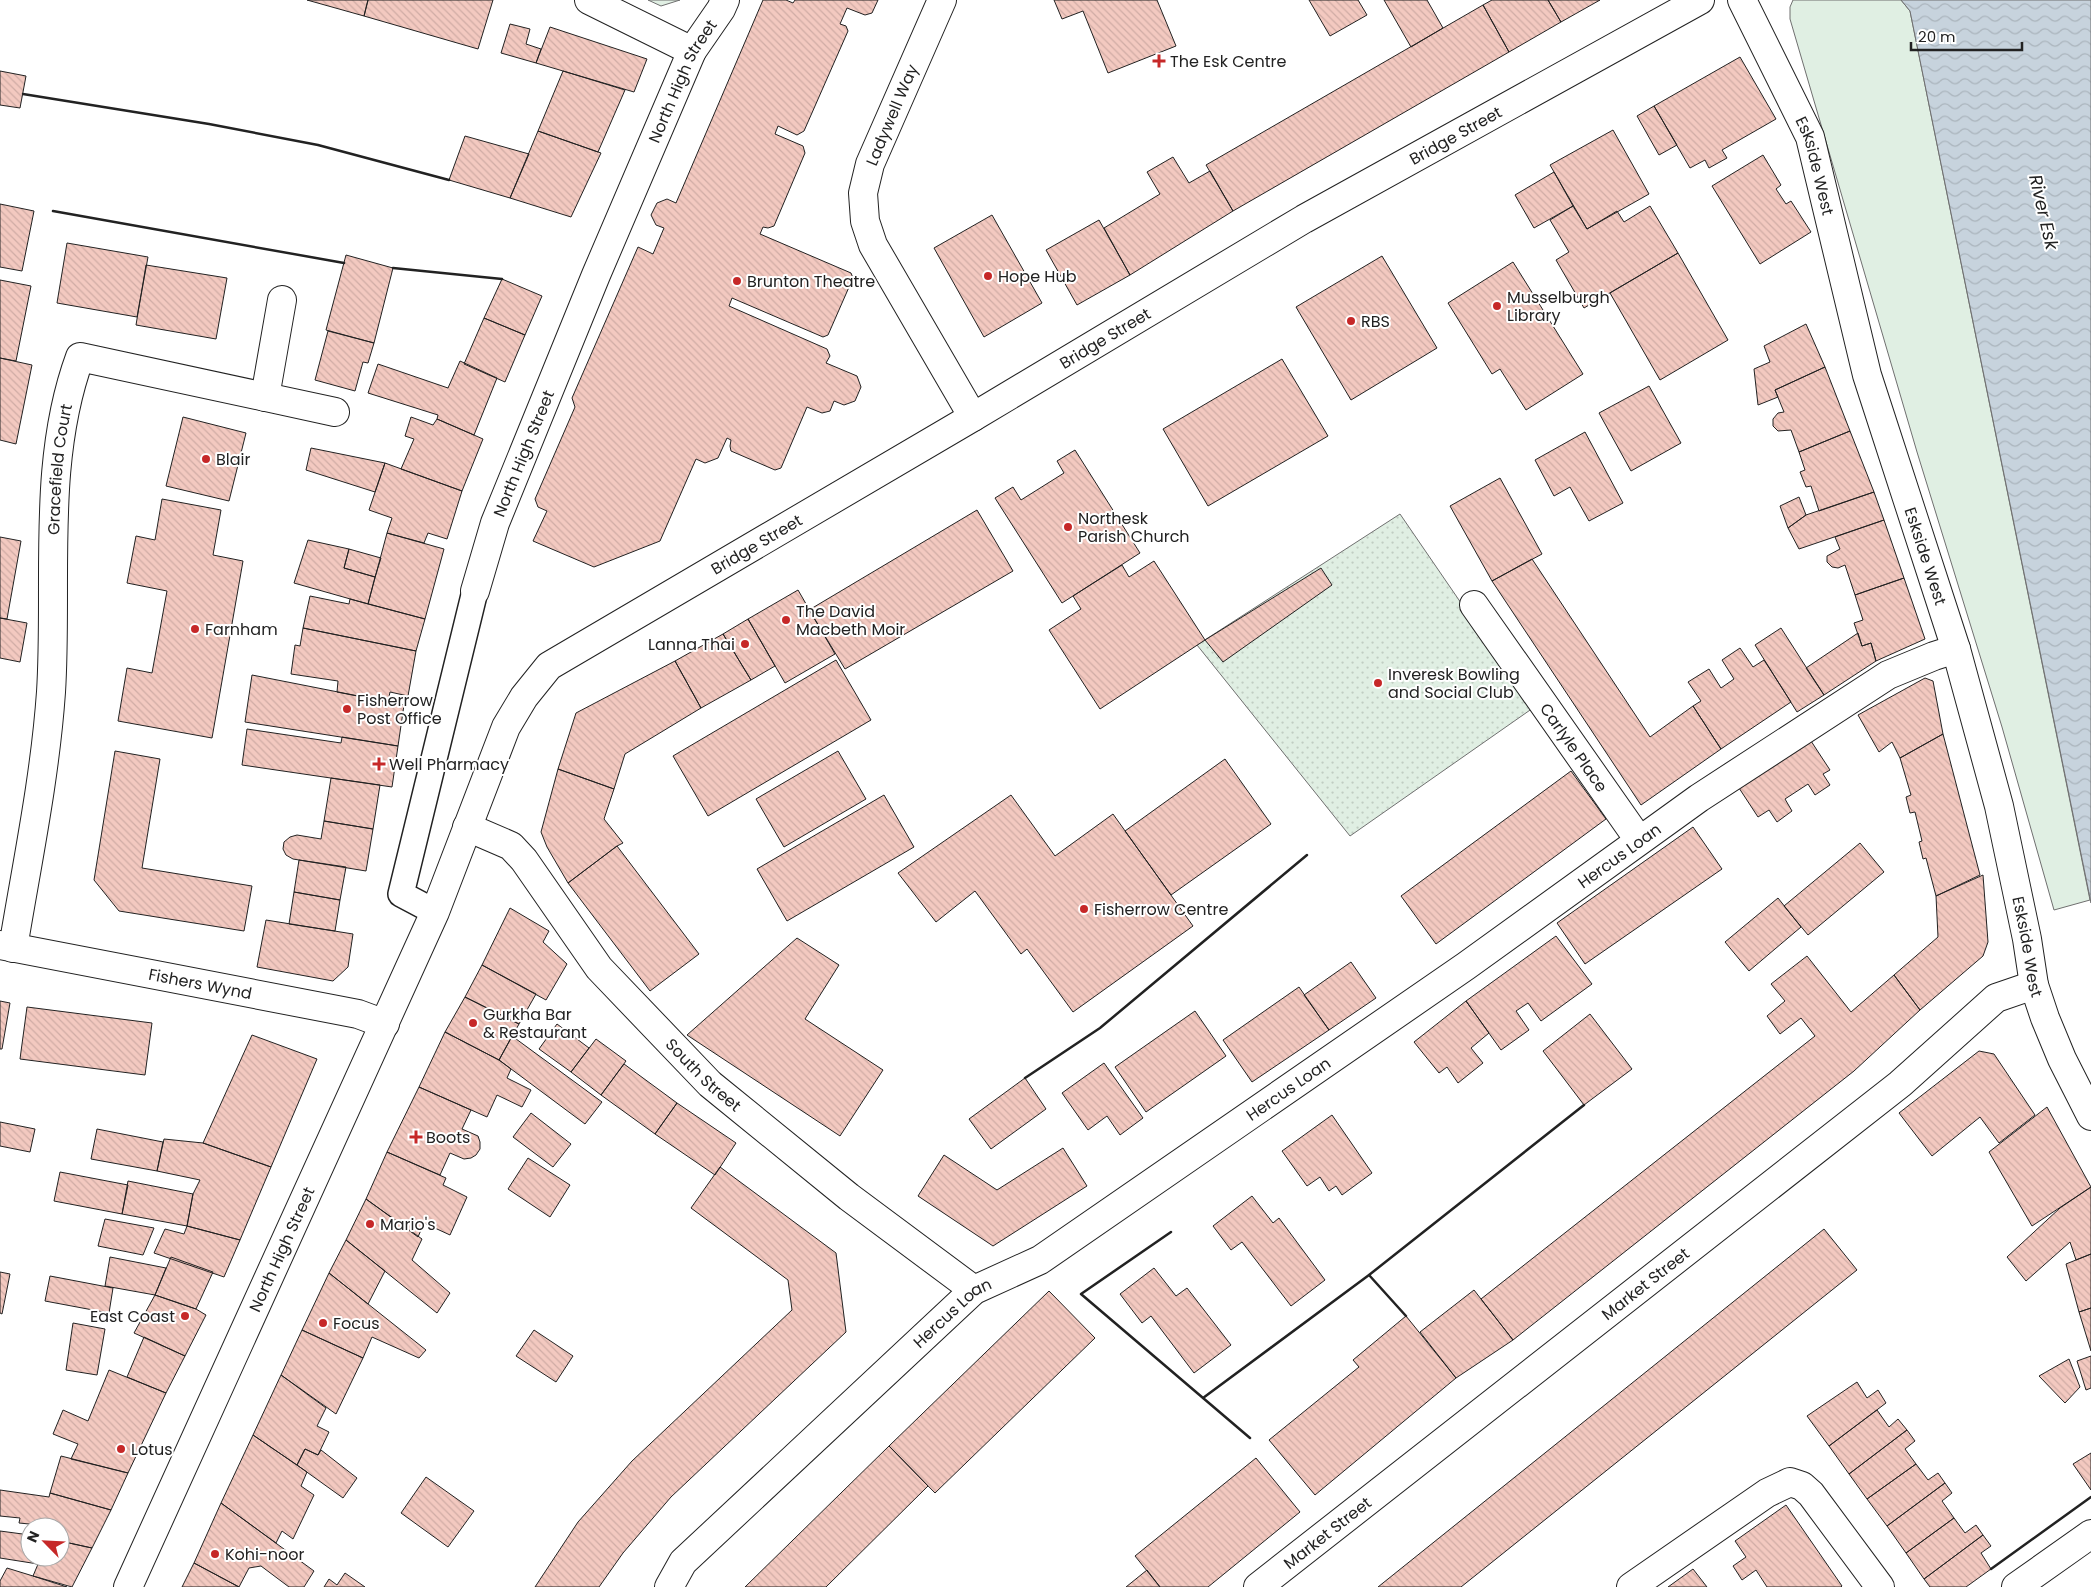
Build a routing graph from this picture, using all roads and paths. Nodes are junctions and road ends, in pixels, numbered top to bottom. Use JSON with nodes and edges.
{"nodes":[{"id":1,"x":589,"y":0,"type":"edge"},
{"id":2,"x":725,"y":0,"type":"edge"},
{"id":3,"x":942,"y":0,"type":"edge"},
{"id":4,"x":1700,"y":0,"type":"edge"},
{"id":5,"x":1742,"y":0,"type":"edge"},
{"id":6,"x":692,"y":51,"type":"junction"},
{"id":7,"x":282,"y":300,"type":"dead end"},
{"id":8,"x":265,"y":397,"type":"junction"},
{"id":9,"x":335,"y":412,"type":"dead end"},
{"id":10,"x":973,"y":417,"type":"junction"},
{"id":11,"x":475,"y":592,"type":"joint"},
{"id":12,"x":1474,"y":605,"type":"dead end"},
{"id":13,"x":1956,"y":649,"type":"junction"},
{"id":14,"x":524,"y":697,"type":"joint"},
{"id":15,"x":42,"y":772,"type":"joint"},
{"id":16,"x":467,"y":827,"type":"junction"},
{"id":17,"x":1639,"y":840,"type":"junction"},
{"id":18,"x":435,"y":912,"type":"junction"},
{"id":19,"x":7,"y":946,"type":"edge"},
{"id":20,"x":2034,"y":985,"type":"junction"},
{"id":21,"x":385,"y":1024,"type":"junction"},
{"id":22,"x":2091,"y":1116,"type":"edge"},
{"id":23,"x":974,"y":1290,"type":"junction"},
{"id":24,"x":2091,"y":1534,"type":"edge"},
{"id":25,"x":128,"y":1587,"type":"edge"},
{"id":26,"x":669,"y":1587,"type":"edge"},
{"id":27,"x":1258,"y":1587,"type":"edge"},
{"id":28,"x":1631,"y":1587,"type":"edge"},
{"id":29,"x":1880,"y":1587,"type":"edge"},
{"id":30,"x":2016,"y":1587,"type":"edge"}],
"edges":[{"from":1,"to":6,"type":"street"},
{"from":2,"to":6,"type":"street","name":"North High Street"},
{"from":3,"to":10,"type":"street","name":"Ladywell Way"},
{"from":4,"to":10,"type":"street","name":"Bridge Street"},
{"from":5,"to":13,"type":"street","name":"Eskside West"},
{"from":6,"to":11,"type":"street","name":"North High Street"},
{"from":7,"to":8,"type":"street"},
{"from":8,"to":9,"type":"street","name":"Gracefield Court"},
{"from":8,"to":15,"type":"street","name":"Gracefield Court"},
{"from":10,"to":14,"type":"street","name":"Bridge Street"},
{"from":11,"to":18,"type":"street","name":"North High Street"},
{"from":12,"to":17,"type":"street","name":"Carlyle Place"},
{"from":13,"to":17,"type":"street","name":"Hercus Loan"},
{"from":13,"to":20,"type":"street","name":"Eskside West"},
{"from":14,"to":16,"type":"street","name":"North High Street"},
{"from":15,"to":19,"type":"street","name":"Fishers Wynd"},
{"from":16,"to":18,"type":"street","name":"North High Street"},
{"from":16,"to":23,"type":"street","name":"South Street"},
{"from":17,"to":23,"type":"street","name":"Hercus Loan"},
{"from":18,"to":21,"type":"street","name":"North High Street"},
{"from":19,"to":21,"type":"street","name":"Fishers Wynd"},
{"from":20,"to":22,"type":"street","name":"Eskside West"},
{"from":20,"to":27,"type":"street","name":"Market Street"},
{"from":21,"to":25,"type":"street","name":"North High Street"},
{"from":23,"to":26,"type":"street","name":"Hercus Loan"},
{"from":24,"to":30,"type":"street"},
{"from":28,"to":29,"type":"street"}]}
